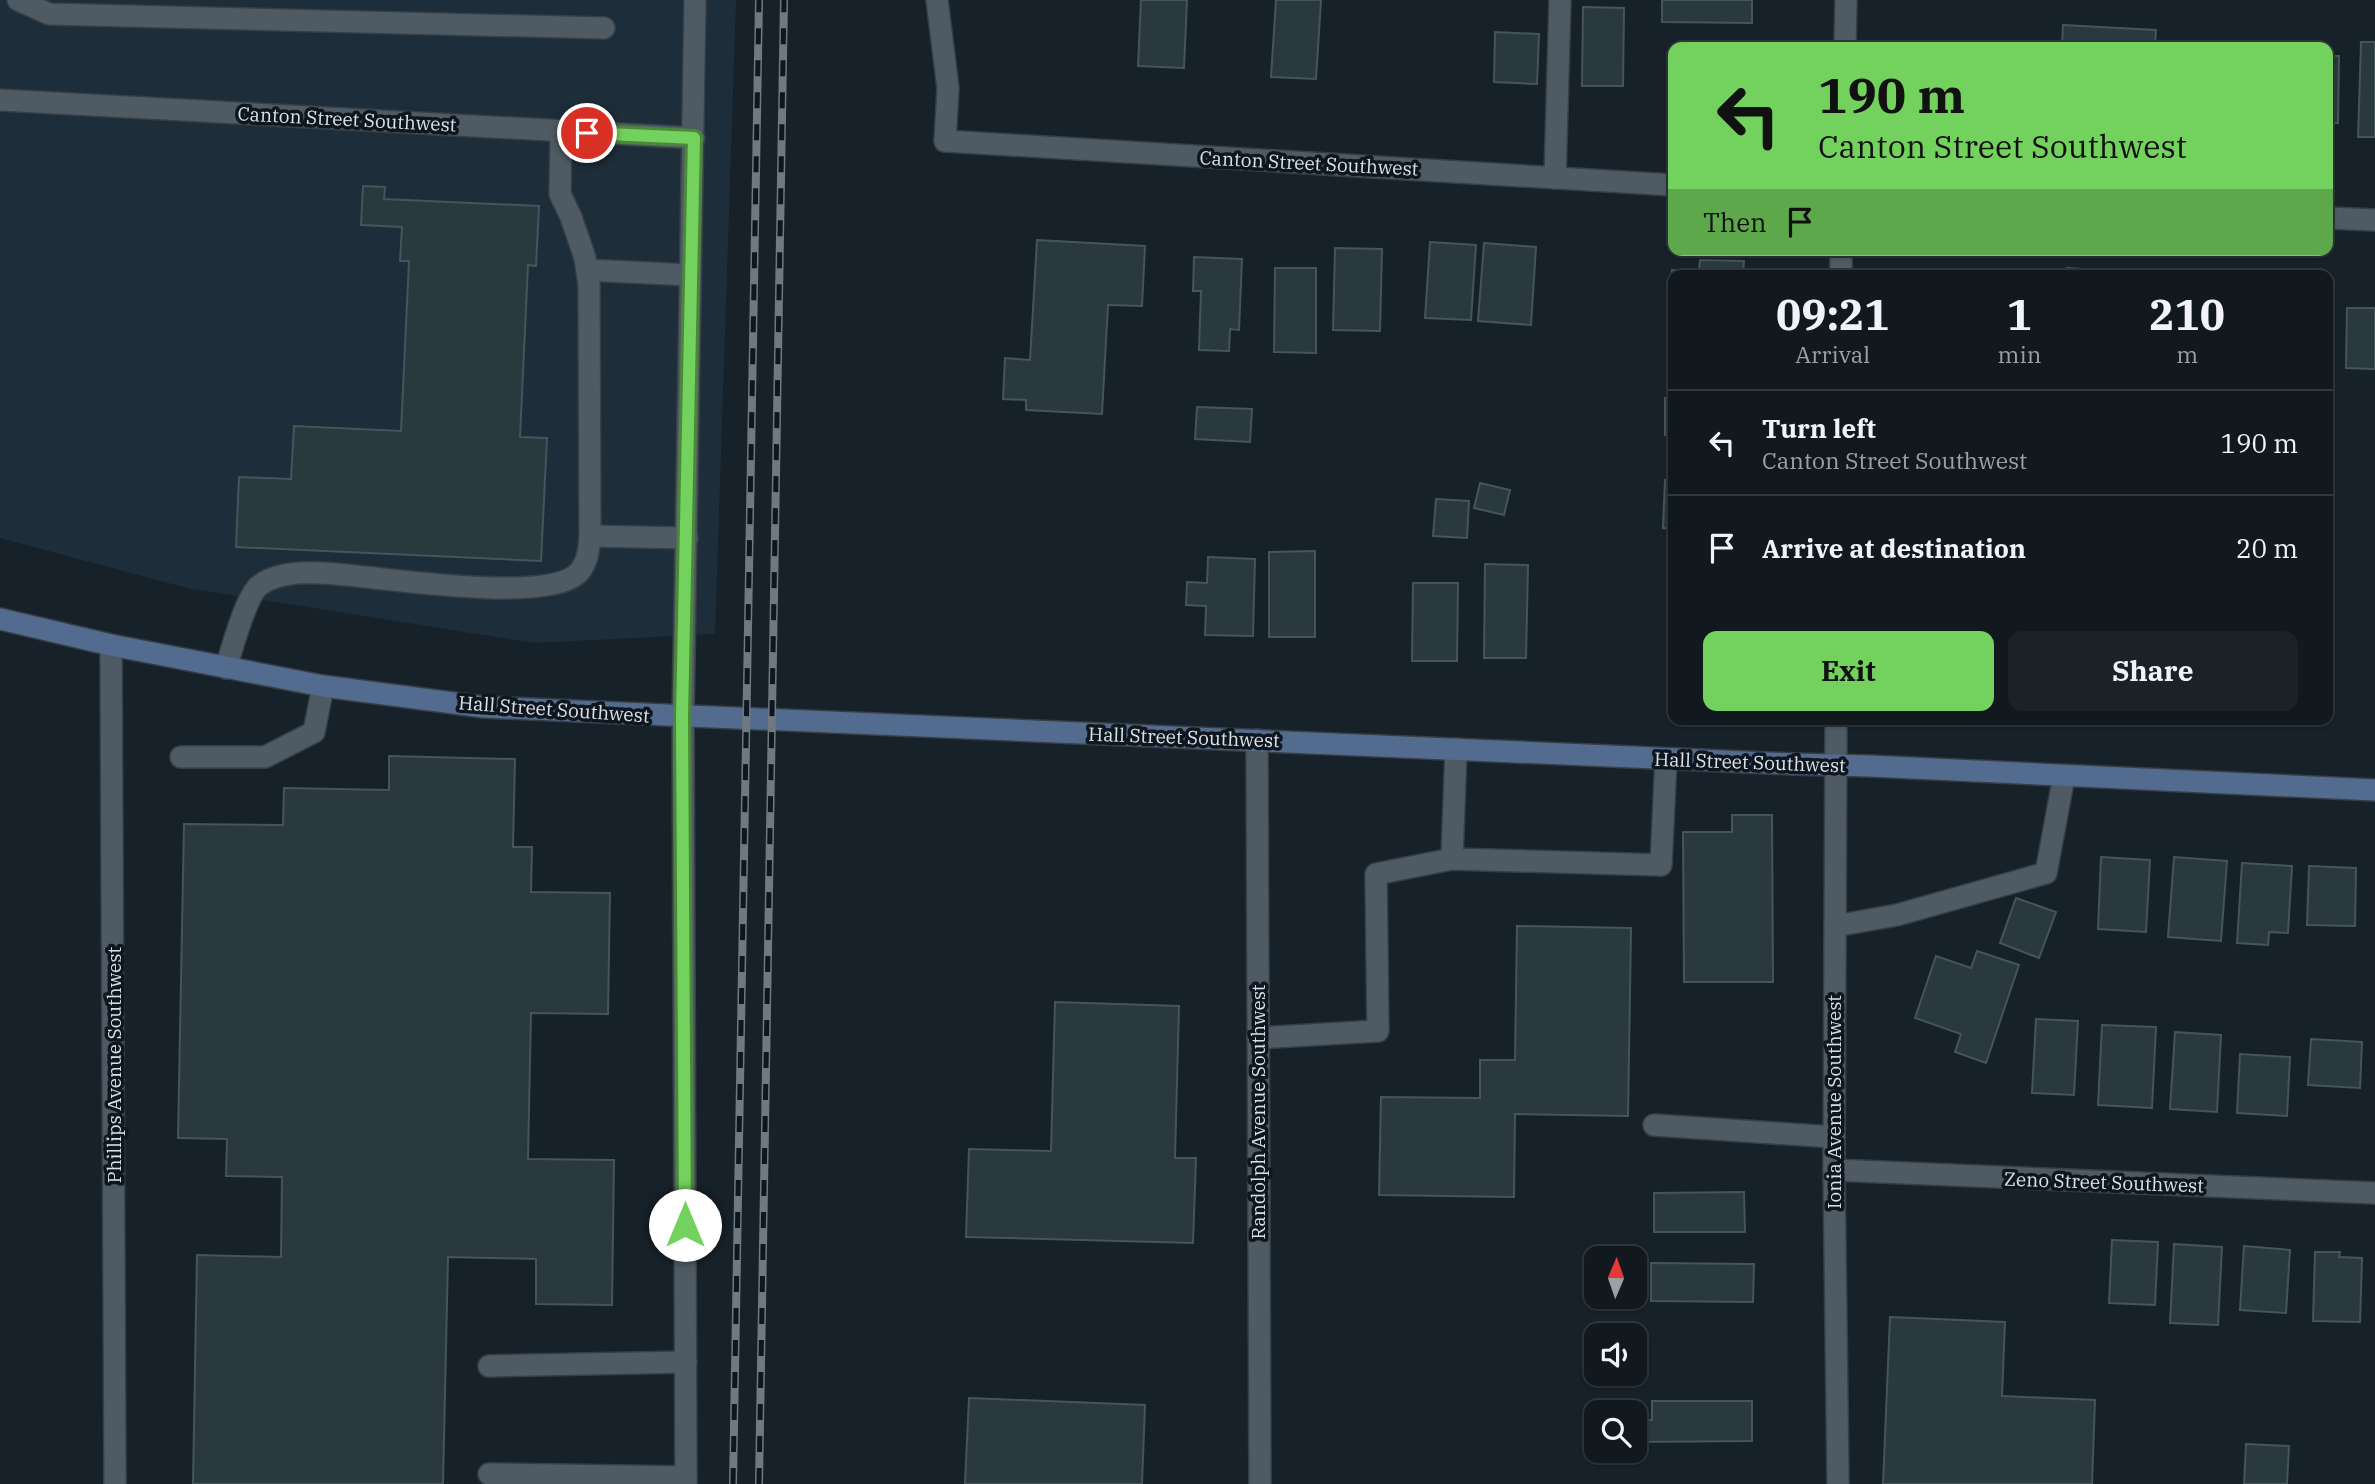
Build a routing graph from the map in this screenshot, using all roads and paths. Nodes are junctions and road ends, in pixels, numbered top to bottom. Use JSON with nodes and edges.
{"nodes":[{"id":1,"x":18,"y":0,"type":"edge"},
{"id":2,"x":695,"y":0,"type":"edge"},
{"id":3,"x":937,"y":0,"type":"edge"},
{"id":4,"x":1560,"y":0,"type":"edge"},
{"id":5,"x":1846,"y":0,"type":"edge"},
{"id":6,"x":604,"y":29,"type":"dead end"},
{"id":7,"x":1845,"y":42,"type":"edge"},
{"id":8,"x":0,"y":100,"type":"edge"},
{"id":9,"x":561,"y":131,"type":"junction"},
{"id":10,"x":694,"y":138,"type":"junction"},
{"id":11,"x":1555,"y":178,"type":"junction"},
{"id":12,"x":1668,"y":185,"type":"edge"},
{"id":13,"x":2333,"y":218,"type":"edge"},
{"id":14,"x":2375,"y":220,"type":"edge"},
{"id":15,"x":587,"y":270,"type":"junction"},
{"id":16,"x":690,"y":275,"type":"junction"},
{"id":17,"x":590,"y":536,"type":"junction"},
{"id":18,"x":687,"y":538,"type":"junction"},
{"id":19,"x":0,"y":619,"type":"edge"},
{"id":20,"x":111,"y":645,"type":"junction"},
{"id":21,"x":226,"y":668,"type":"junction"},
{"id":22,"x":323,"y":686,"type":"junction"},
{"id":23,"x":682,"y":717,"type":"junction"},
{"id":24,"x":1836,"y":725,"type":"edge"},
{"id":25,"x":1257,"y":740,"type":"junction"},
{"id":26,"x":1456,"y":749,"type":"junction"},
{"id":27,"x":181,"y":757,"type":"dead end"},
{"id":28,"x":1665,"y":759,"type":"junction"},
{"id":29,"x":1835,"y":766,"type":"junction"},
{"id":30,"x":2064,"y":776,"type":"junction"},
{"id":31,"x":2375,"y":790,"type":"edge"},
{"id":32,"x":1452,"y":859,"type":"junction"},
{"id":33,"x":1835,"y":926,"type":"junction"},
{"id":34,"x":1258,"y":1038,"type":"junction"},
{"id":35,"x":1654,"y":1125,"type":"dead end"},
{"id":36,"x":1834,"y":1137,"type":"junction"},
{"id":37,"x":1834,"y":1170,"type":"junction"},
{"id":38,"x":2375,"y":1193,"type":"edge"},
{"id":39,"x":686,"y":1362,"type":"junction"},
{"id":40,"x":489,"y":1366,"type":"dead end"},
{"id":41,"x":489,"y":1474,"type":"dead end"},
{"id":42,"x":686,"y":1480,"type":"edge"},
{"id":43,"x":115,"y":1484,"type":"edge"},
{"id":44,"x":1260,"y":1484,"type":"edge"},
{"id":45,"x":1838,"y":1484,"type":"edge"}],
"edges":[{"from":1,"to":6,"type":"street"},
{"from":2,"to":10,"type":"street"},
{"from":3,"to":11,"type":"street","name":"Canton Street Southwest"},
{"from":4,"to":11,"type":"street"},
{"from":5,"to":7,"type":"street"},
{"from":8,"to":9,"type":"street","name":"Canton Street Southwest"},
{"from":9,"to":10,"type":"street","name":"Canton Street Southwest"},
{"from":9,"to":15,"type":"street"},
{"from":10,"to":16,"type":"street"},
{"from":11,"to":12,"type":"street","name":"Canton Street Southwest"},
{"from":13,"to":14,"type":"street"},
{"from":15,"to":16,"type":"street"},
{"from":15,"to":17,"type":"street"},
{"from":16,"to":18,"type":"street"},
{"from":17,"to":18,"type":"street"},
{"from":17,"to":21,"type":"street"},
{"from":18,"to":23,"type":"street"},
{"from":19,"to":20,"type":"main road","name":"Hall Street Southwest"},
{"from":20,"to":21,"type":"main road","name":"Hall Street Southwest"},
{"from":20,"to":43,"type":"street","name":"Phillips Avenue Southwest"},
{"from":21,"to":22,"type":"main road","name":"Hall Street Southwest"},
{"from":22,"to":23,"type":"main road","name":"Hall Street Southwest"},
{"from":22,"to":27,"type":"street"},
{"from":23,"to":25,"type":"main road","name":"Hall Street Southwest"},
{"from":23,"to":39,"type":"street"},
{"from":24,"to":29,"type":"street","name":"Ionia Avenue Southwest"},
{"from":25,"to":26,"type":"main road","name":"Hall Street Southwest"},
{"from":25,"to":34,"type":"street","name":"Randolph Avenue Southwest"},
{"from":26,"to":28,"type":"main road","name":"Hall Street Southwest"},
{"from":26,"to":32,"type":"street"},
{"from":28,"to":29,"type":"main road","name":"Hall Street Southwest"},
{"from":28,"to":32,"type":"street"},
{"from":29,"to":30,"type":"main road","name":"Hall Street Southwest"},
{"from":29,"to":33,"type":"street","name":"Ionia Avenue Southwest"},
{"from":30,"to":31,"type":"main road","name":"Hall Street Southwest"},
{"from":30,"to":33,"type":"street"},
{"from":32,"to":34,"type":"street"},
{"from":33,"to":36,"type":"street","name":"Ionia Avenue Southwest"},
{"from":34,"to":44,"type":"street","name":"Randolph Avenue Southwest"},
{"from":35,"to":36,"type":"street"},
{"from":36,"to":37,"type":"street","name":"Ionia Avenue Southwest"},
{"from":37,"to":38,"type":"street","name":"Zeno Street Southwest"},
{"from":37,"to":45,"type":"street","name":"Ionia Avenue Southwest"},
{"from":39,"to":40,"type":"street"},
{"from":39,"to":42,"type":"street"},
{"from":41,"to":42,"type":"street"}]}
